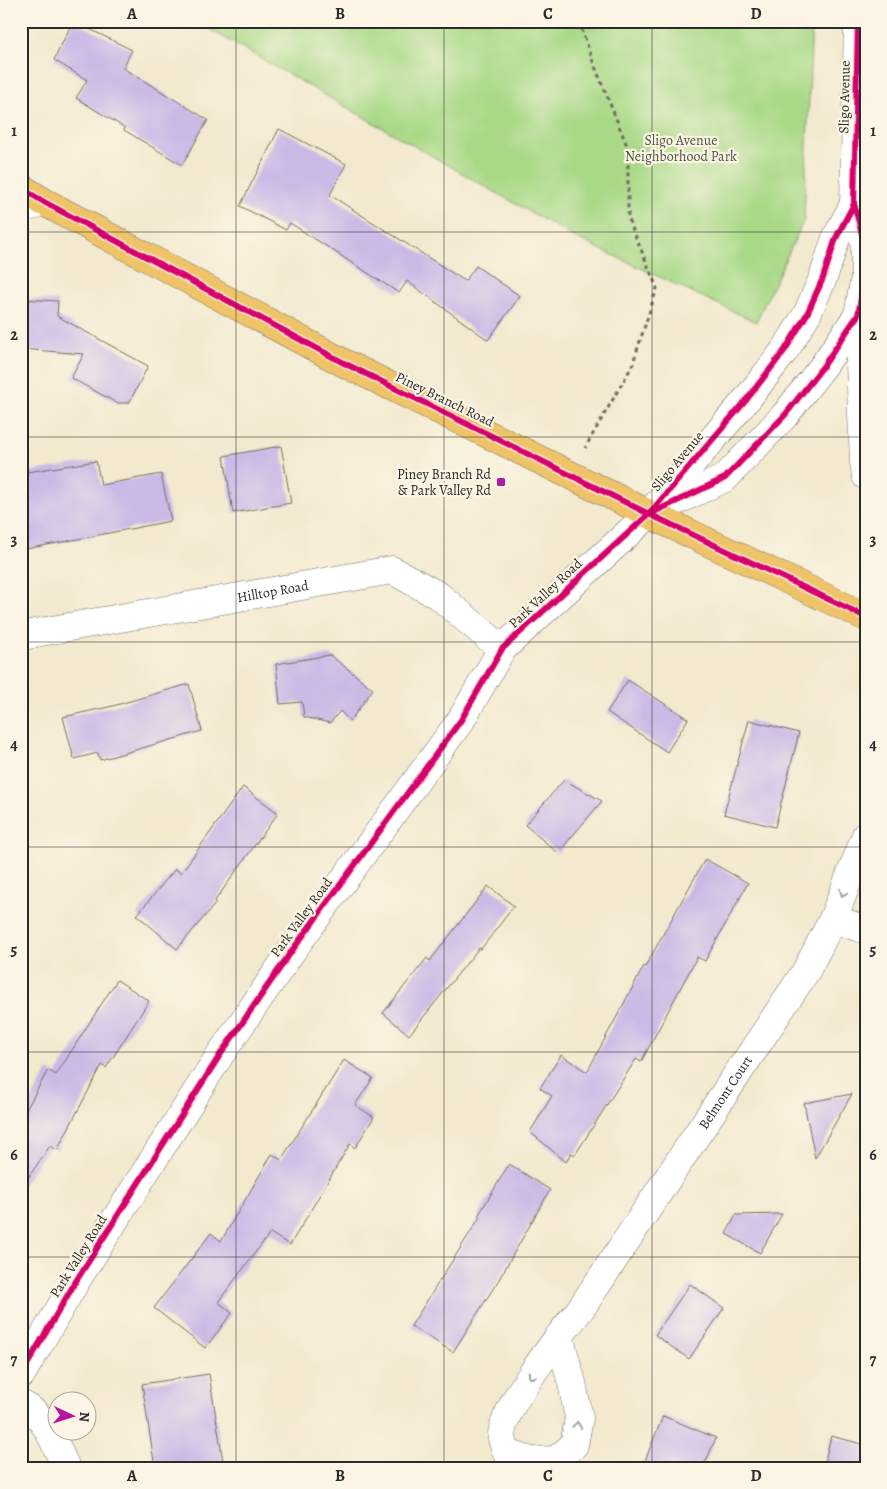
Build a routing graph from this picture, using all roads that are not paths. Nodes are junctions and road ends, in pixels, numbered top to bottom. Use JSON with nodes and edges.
{"nodes":[{"id":1,"x":858,"y":21,"type":"edge"},
{"id":2,"x":21,"y":188,"type":"edge"},
{"id":3,"x":854,"y":204,"type":"junction"},
{"id":4,"x":33,"y":206,"type":"edge"},
{"id":5,"x":858,"y":315,"type":"junction"},
{"id":6,"x":866,"y":476,"type":"edge"},
{"id":7,"x":649,"y":514,"type":"junction"},
{"id":8,"x":866,"y":617,"type":"edge"},
{"id":9,"x":21,"y":637,"type":"edge"},
{"id":10,"x":502,"y":649,"type":"junction"},
{"id":11,"x":866,"y":835,"type":"edge"},
{"id":12,"x":833,"y":919,"type":"junction"},
{"id":13,"x":866,"y":930,"type":"edge"},
{"id":14,"x":559,"y":1336,"type":"dead end"},
{"id":15,"x":21,"y":1375,"type":"edge"},
{"id":16,"x":21,"y":1404,"type":"edge"},
{"id":17,"x":66,"y":1468,"type":"edge"}],
"edges":[{"from":1,"to":3,"type":"street","name":"Sligo Avenue"},
{"from":2,"to":4,"type":"main road","name":"Piney Branch Road"},
{"from":3,"to":5,"type":"street","name":"Sligo Avenue"},
{"from":3,"to":7,"type":"street","name":"Sligo Avenue"},
{"from":4,"to":7,"type":"main road","name":"Piney Branch Road"},
{"from":5,"to":6,"type":"street"},
{"from":5,"to":7,"type":"street","name":"Sligo Avenue"},
{"from":7,"to":8,"type":"main road","name":"Piney Branch Road"},
{"from":7,"to":10,"type":"street","name":"Park Valley Road"},
{"from":9,"to":10,"type":"street","name":"Hilltop Road"},
{"from":10,"to":15,"type":"street","name":"Park Valley Road"},
{"from":11,"to":12,"type":"street","name":"Belmont Court","one_way":true},
{"from":12,"to":13,"type":"street"},
{"from":12,"to":14,"type":"street","name":"Belmont Court"},
{"from":16,"to":17,"type":"street"}]}
